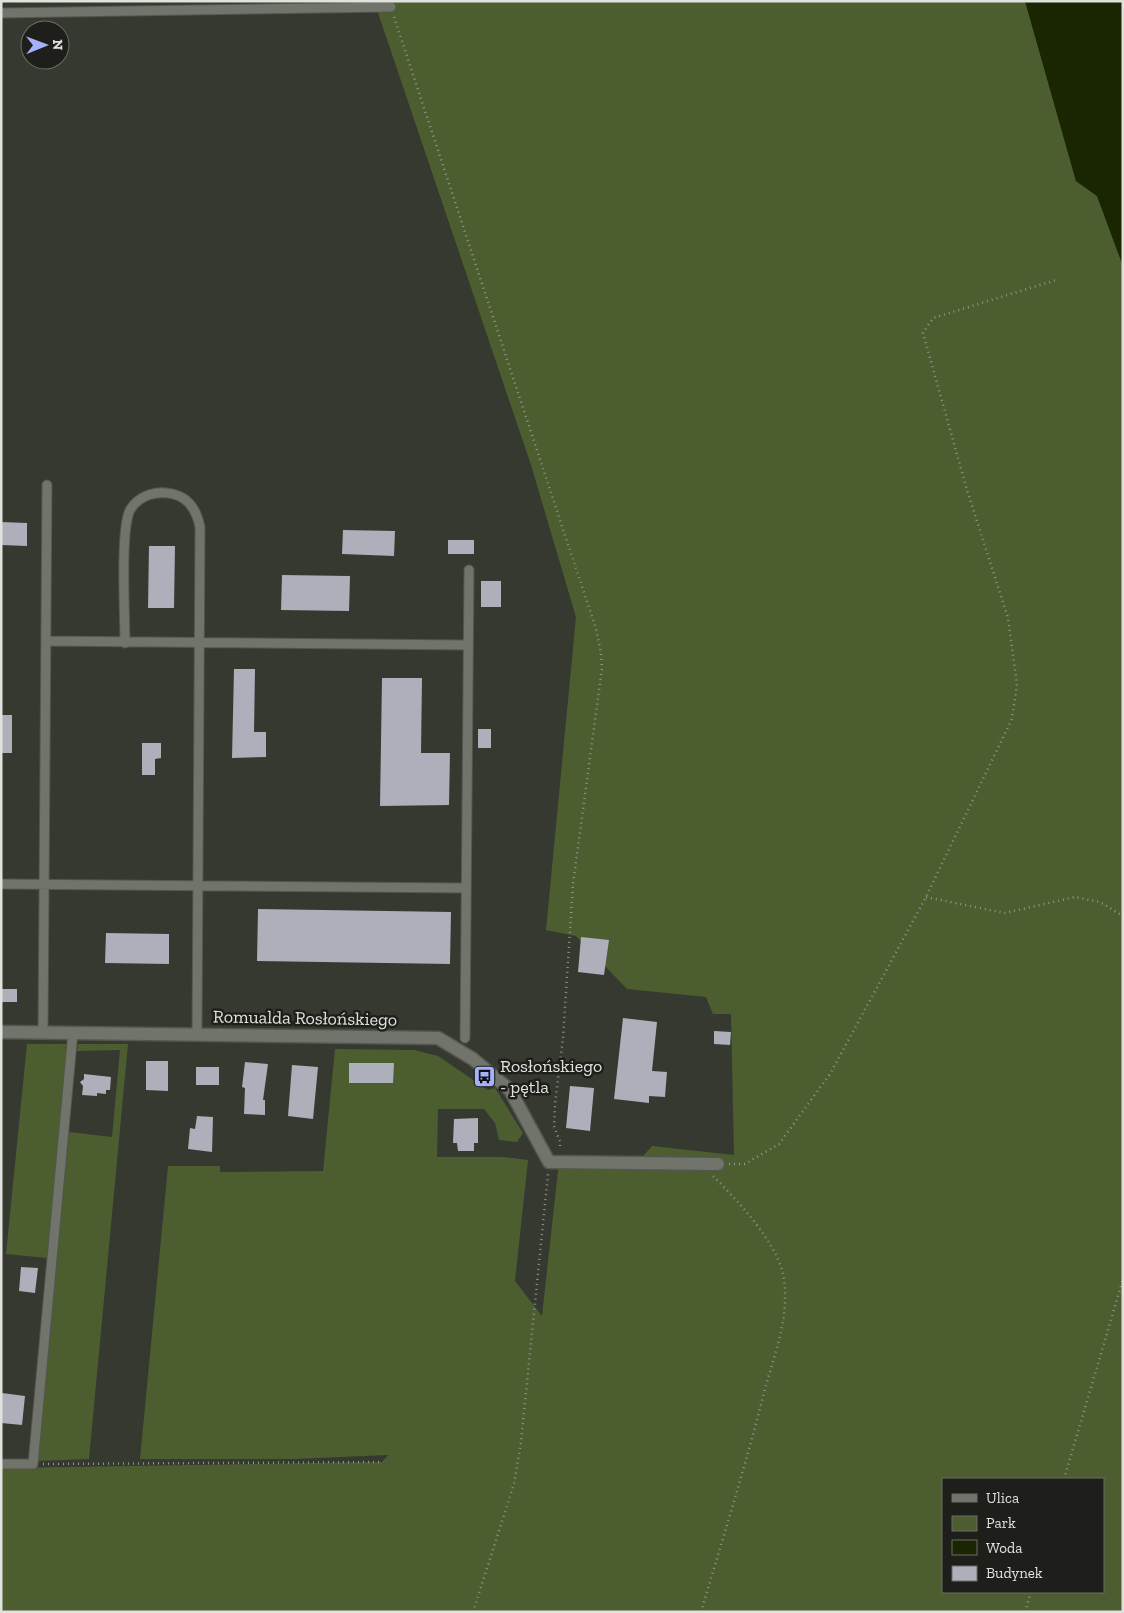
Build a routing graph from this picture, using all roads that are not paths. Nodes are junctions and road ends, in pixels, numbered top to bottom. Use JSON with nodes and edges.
{"nodes":[{"id":1,"x":391,"y":7,"type":"road end"},
{"id":2,"x":1,"y":13,"type":"edge"},
{"id":3,"x":47,"y":485,"type":"dead end"},
{"id":4,"x":469,"y":570,"type":"dead end"},
{"id":5,"x":46,"y":641,"type":"junction"},
{"id":6,"x":125,"y":643,"type":"junction"},
{"id":7,"x":200,"y":644,"type":"junction"},
{"id":8,"x":468,"y":645,"type":"junction"},
{"id":9,"x":1,"y":884,"type":"edge"},
{"id":10,"x":43,"y":884,"type":"junction"},
{"id":11,"x":198,"y":886,"type":"junction"},
{"id":12,"x":466,"y":888,"type":"junction"},
{"id":13,"x":1,"y":1032,"type":"edge"},
{"id":14,"x":43,"y":1032,"type":"junction"},
{"id":15,"x":73,"y":1032,"type":"junction"},
{"id":16,"x":197,"y":1034,"type":"junction"},
{"id":17,"x":465,"y":1038,"type":"dead end"},
{"id":18,"x":713,"y":1168,"type":"road end"},
{"id":19,"x":1,"y":1464,"type":"edge"}],
"edges":[{"from":1,"to":2,"type":"lane"},
{"from":3,"to":5,"type":"lane"},
{"from":4,"to":8,"type":"lane"},
{"from":5,"to":6,"type":"lane"},
{"from":5,"to":10,"type":"lane"},
{"from":6,"to":7,"type":"lane"},
{"from":6,"to":7,"type":"lane"},
{"from":7,"to":8,"type":"lane"},
{"from":7,"to":11,"type":"lane"},
{"from":8,"to":12,"type":"lane"},
{"from":9,"to":10,"type":"lane"},
{"from":10,"to":11,"type":"lane"},
{"from":10,"to":14,"type":"lane"},
{"from":11,"to":12,"type":"lane"},
{"from":11,"to":16,"type":"lane"},
{"from":12,"to":17,"type":"lane"},
{"from":13,"to":14,"type":"street","name":"Romualda Rosłońskiego"},
{"from":14,"to":15,"type":"street","name":"Romualda Rosłońskiego"},
{"from":15,"to":16,"type":"street","name":"Romualda Rosłońskiego"},
{"from":15,"to":19,"type":"lane"},
{"from":16,"to":18,"type":"street","name":"Romualda Rosłońskiego"}]}
